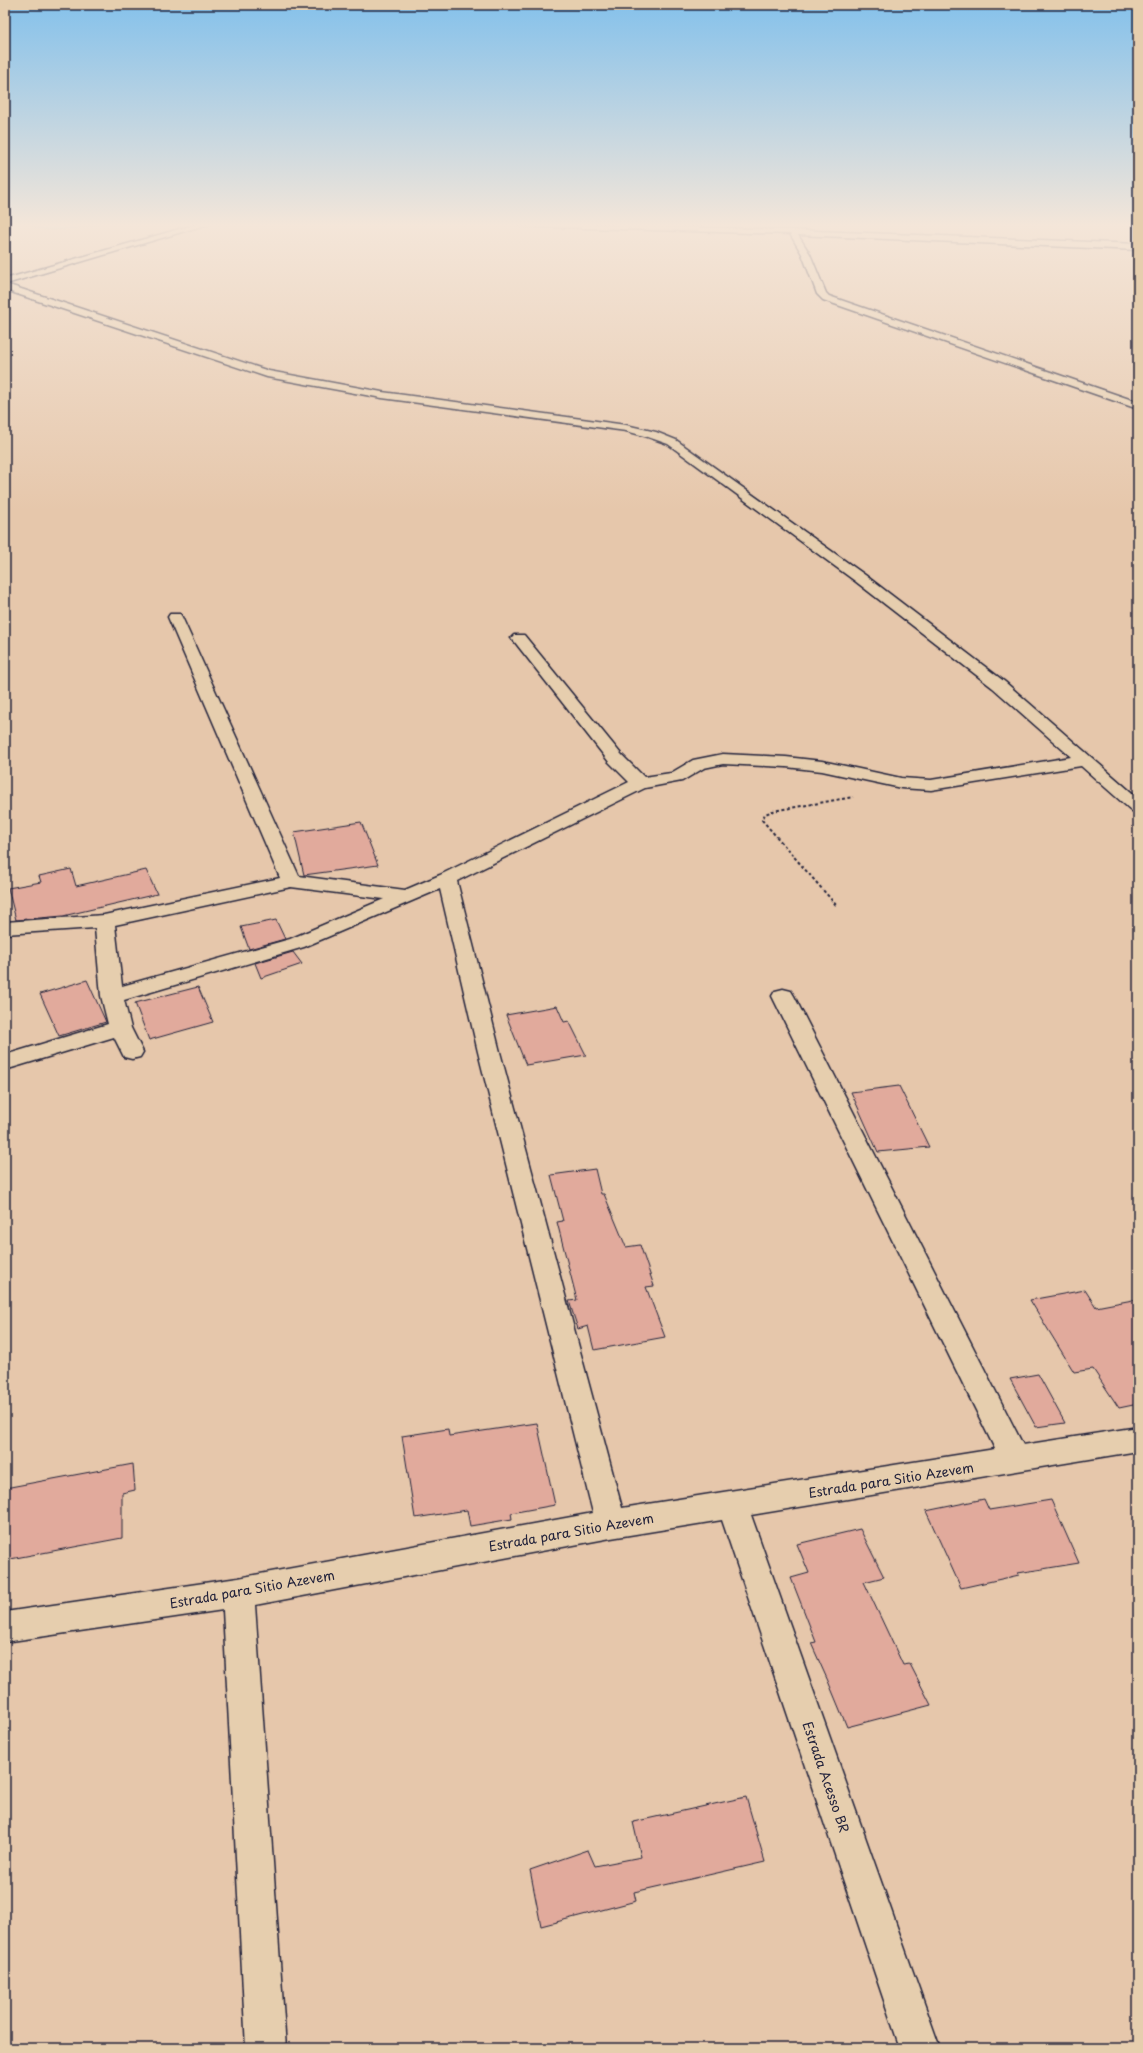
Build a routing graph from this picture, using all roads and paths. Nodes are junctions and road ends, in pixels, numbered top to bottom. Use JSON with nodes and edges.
{"nodes":[{"id":1,"x":104,"y":320,"type":"edge"},
{"id":2,"x":890,"y":320,"type":"edge"},
{"id":3,"x":1138,"y":406,"type":"edge"},
{"id":4,"x":175,"y":617,"type":"dead end"},
{"id":5,"x":519,"y":638,"type":"dead end"},
{"id":6,"x":1086,"y":760,"type":"junction"},
{"id":7,"x":640,"y":783,"type":"junction"},
{"id":8,"x":860,"y":796,"type":"dead end"},
{"id":9,"x":1138,"y":807,"type":"edge"},
{"id":10,"x":291,"y":881,"type":"junction"},
{"id":11,"x":450,"y":890,"type":"junction"},
{"id":12,"x":409,"y":896,"type":"junction"},
{"id":13,"x":836,"y":905,"type":"dead end"},
{"id":14,"x":104,"y":921,"type":"junction"},
{"id":15,"x":5,"y":928,"type":"edge"},
{"id":16,"x":112,"y":996,"type":"junction"},
{"id":17,"x":783,"y":996,"type":"dead end"},
{"id":18,"x":120,"y":1028,"type":"junction"},
{"id":19,"x":132,"y":1052,"type":"dead end"},
{"id":20,"x":5,"y":1063,"type":"edge"},
{"id":21,"x":1138,"y":1440,"type":"edge"},
{"id":22,"x":1015,"y":1459,"type":"junction"},
{"id":23,"x":733,"y":1506,"type":"junction"},
{"id":24,"x":611,"y":1524,"type":"junction"},
{"id":25,"x":238,"y":1593,"type":"junction"},
{"id":26,"x":5,"y":1627,"type":"edge"},
{"id":27,"x":266,"y":2048,"type":"edge"},
{"id":28,"x":920,"y":2048,"type":"edge"}],
"edges":[{"from":1,"to":6,"type":"street"},
{"from":2,"to":3,"type":"street"},
{"from":4,"to":10,"type":"street"},
{"from":5,"to":7,"type":"street"},
{"from":6,"to":7,"type":"street"},
{"from":6,"to":9,"type":"street"},
{"from":7,"to":11,"type":"street"},
{"from":8,"to":13,"type":"path"},
{"from":10,"to":12,"type":"street"},
{"from":10,"to":14,"type":"street"},
{"from":11,"to":12,"type":"street"},
{"from":11,"to":24,"type":"street"},
{"from":12,"to":16,"type":"street"},
{"from":14,"to":15,"type":"street"},
{"from":14,"to":16,"type":"street"},
{"from":16,"to":18,"type":"street"},
{"from":17,"to":22,"type":"street"},
{"from":18,"to":19,"type":"street"},
{"from":18,"to":20,"type":"street"},
{"from":21,"to":22,"type":"street","name":"Estrada para Sitio Azevem"},
{"from":22,"to":23,"type":"street","name":"Estrada para Sitio Azevem"},
{"from":23,"to":24,"type":"street","name":"Estrada para Sitio Azevem"},
{"from":23,"to":28,"type":"street","name":"Estrada Acesso BR"},
{"from":24,"to":25,"type":"street","name":"Estrada para Sitio Azevem"},
{"from":25,"to":26,"type":"street","name":"Estrada para Sitio Azevem"},
{"from":25,"to":27,"type":"street"}]}
